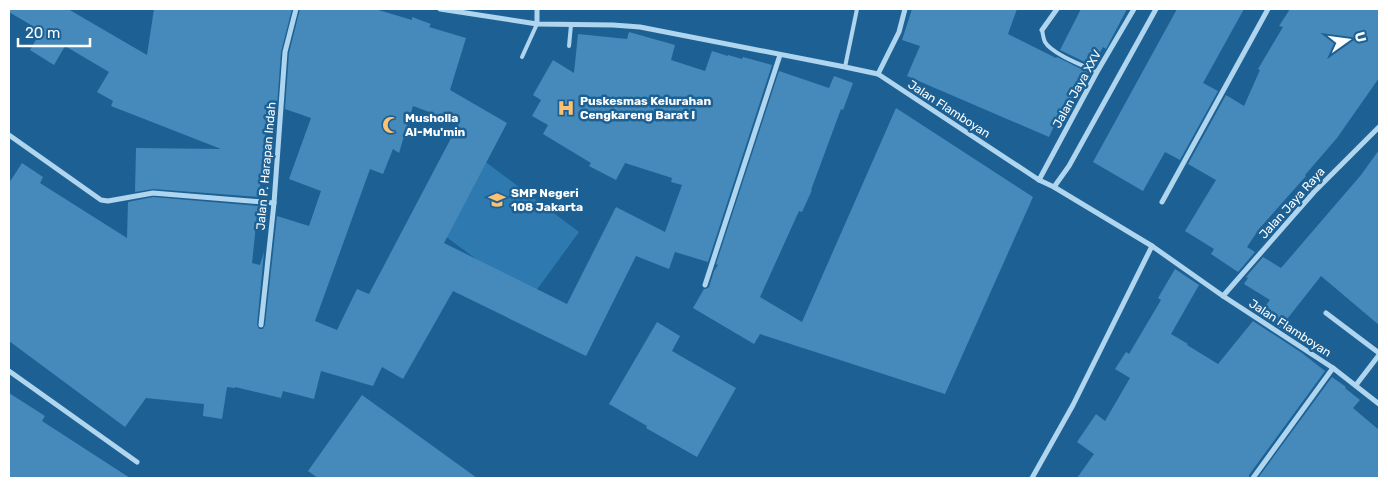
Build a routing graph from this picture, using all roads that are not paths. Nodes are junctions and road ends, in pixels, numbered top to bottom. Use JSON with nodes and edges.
{"nodes":[{"id":1,"x":296,"y":9,"type":"edge"},
{"id":2,"x":440,"y":9,"type":"edge"},
{"id":3,"x":537,"y":9,"type":"edge"},
{"id":4,"x":857,"y":9,"type":"edge"},
{"id":5,"x":905,"y":9,"type":"edge"},
{"id":6,"x":1058,"y":9,"type":"edge"},
{"id":7,"x":1134,"y":9,"type":"edge"},
{"id":8,"x":1156,"y":9,"type":"edge"},
{"id":9,"x":1268,"y":9,"type":"edge"},
{"id":10,"x":537,"y":24,"type":"junction"},
{"id":11,"x":571,"y":25,"type":"junction"},
{"id":12,"x":1042,"y":30,"type":"joint"},
{"id":13,"x":569,"y":46,"type":"dead end"},
{"id":14,"x":780,"y":55,"type":"junction"},
{"id":15,"x":522,"y":57,"type":"dead end"},
{"id":16,"x":845,"y":66,"type":"junction"},
{"id":17,"x":1096,"y":72,"type":"junction"},
{"id":18,"x":878,"y":74,"type":"junction"},
{"id":19,"x":1379,"y":127,"type":"edge"},
{"id":20,"x":9,"y":135,"type":"edge"},
{"id":21,"x":1039,"y":180,"type":"junction"},
{"id":22,"x":1054,"y":187,"type":"junction"},
{"id":23,"x":1162,"y":202,"type":"dead end"},
{"id":24,"x":274,"y":203,"type":"junction"},
{"id":25,"x":1152,"y":246,"type":"junction"},
{"id":26,"x":705,"y":285,"type":"dead end"},
{"id":27,"x":1223,"y":296,"type":"junction"},
{"id":28,"x":1326,"y":313,"type":"dead end"},
{"id":29,"x":261,"y":325,"type":"dead end"},
{"id":30,"x":1379,"y":354,"type":"edge"},
{"id":31,"x":1333,"y":368,"type":"junction"},
{"id":32,"x":9,"y":371,"type":"edge"},
{"id":33,"x":1356,"y":385,"type":"junction"},
{"id":34,"x":1379,"y":404,"type":"edge"},
{"id":35,"x":137,"y":462,"type":"dead end"},
{"id":36,"x":1032,"y":478,"type":"edge"},
{"id":37,"x":1252,"y":478,"type":"edge"}],
"edges":[{"from":1,"to":24,"type":"street","name":"Jalan P. Harapan Indah"},
{"from":2,"to":10,"type":"street","name":"Jalan Flamboyan"},
{"from":3,"to":10,"type":"street"},
{"from":4,"to":16,"type":"lane"},
{"from":5,"to":18,"type":"street"},
{"from":6,"to":12,"type":"street"},
{"from":7,"to":17,"type":"street","name":"Jalan Jaya XXV"},
{"from":8,"to":22,"type":"street"},
{"from":9,"to":23,"type":"street"},
{"from":10,"to":11,"type":"street","name":"Jalan Flamboyan"},
{"from":10,"to":15,"type":"lane"},
{"from":11,"to":13,"type":"lane"},
{"from":11,"to":14,"type":"street","name":"Jalan Flamboyan"},
{"from":12,"to":17,"type":"lane"},
{"from":14,"to":16,"type":"street","name":"Jalan Flamboyan"},
{"from":14,"to":26,"type":"street"},
{"from":16,"to":18,"type":"street","name":"Jalan Flamboyan"},
{"from":17,"to":21,"type":"street","name":"Jalan Jaya XXV"},
{"from":18,"to":21,"type":"street","name":"Jalan Flamboyan"},
{"from":19,"to":27,"type":"street","name":"Jalan Jaya Raya"},
{"from":20,"to":24,"type":"street"},
{"from":21,"to":22,"type":"street","name":"Jalan Flamboyan"},
{"from":22,"to":25,"type":"street","name":"Jalan Flamboyan"},
{"from":24,"to":29,"type":"street","name":"Jalan P. Harapan Indah"},
{"from":25,"to":27,"type":"street","name":"Jalan Flamboyan"},
{"from":25,"to":36,"type":"street"},
{"from":27,"to":31,"type":"street","name":"Jalan Flamboyan"},
{"from":28,"to":30,"type":"street"},
{"from":30,"to":33,"type":"street"},
{"from":31,"to":33,"type":"street","name":"Jalan Flamboyan"},
{"from":31,"to":37,"type":"street"},
{"from":32,"to":35,"type":"street"},
{"from":33,"to":34,"type":"street","name":"Jalan Flamboyan"}]}
